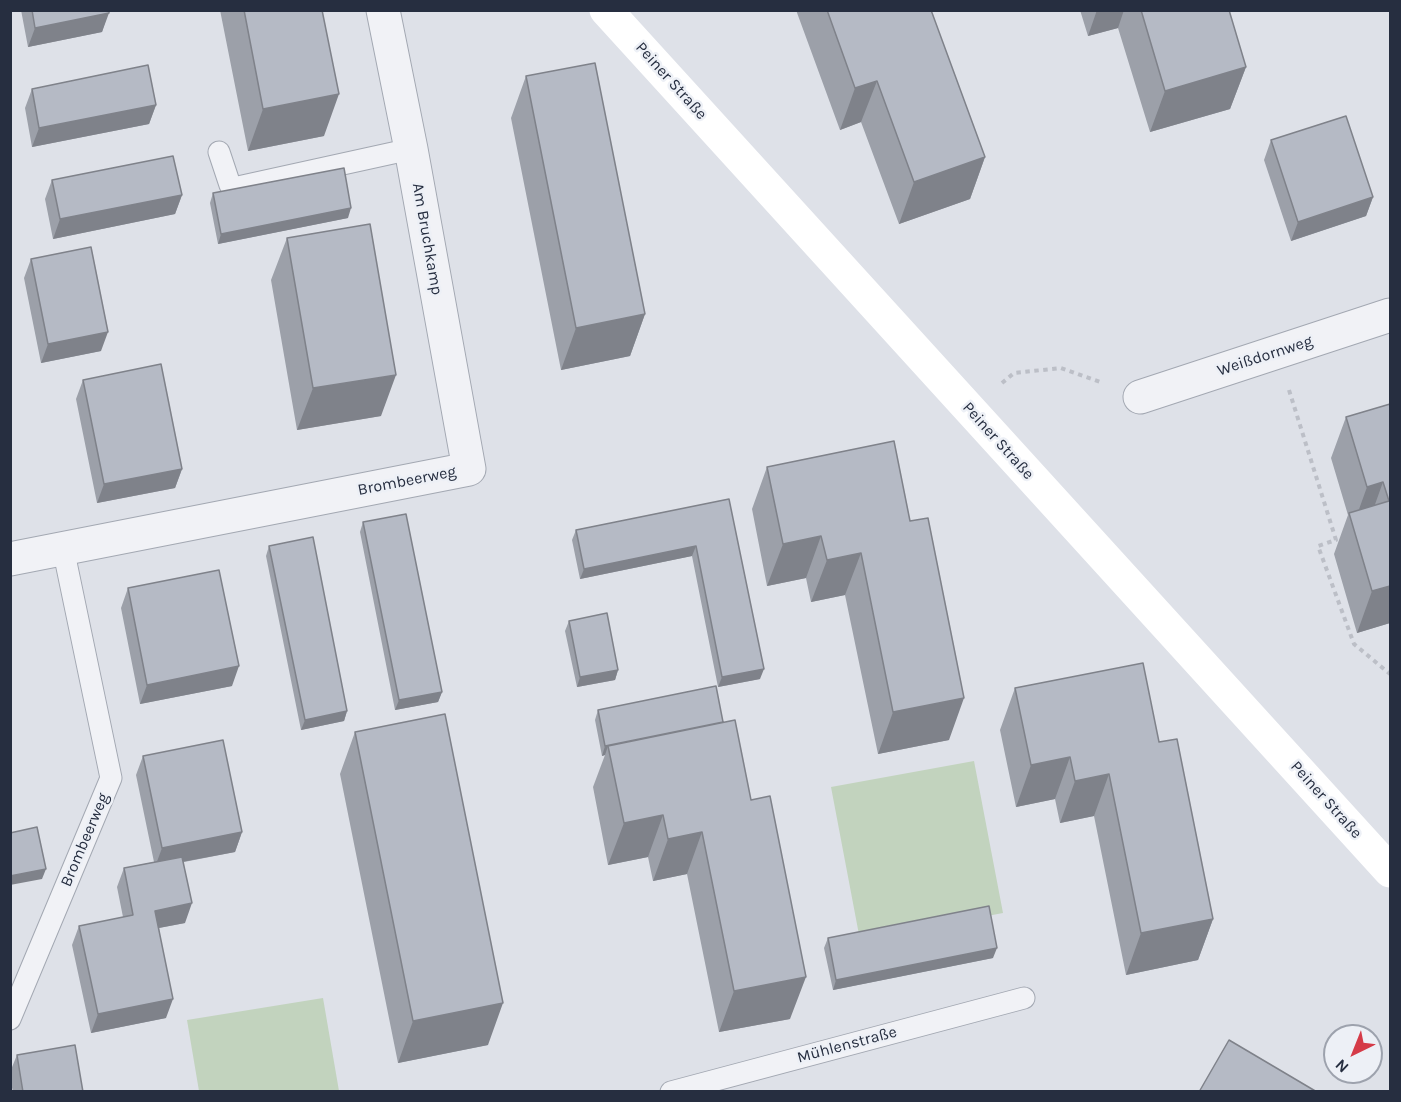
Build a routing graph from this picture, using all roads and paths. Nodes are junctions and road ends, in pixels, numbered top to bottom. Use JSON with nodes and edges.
{"nodes":[{"id":1,"x":383,"y":10,"type":"edge"},
{"id":2,"x":606,"y":10,"type":"edge"},
{"id":3,"x":411,"y":149,"type":"junction"},
{"id":4,"x":219,"y":152,"type":"dead end"},
{"id":5,"x":1390,"y":315,"type":"edge"},
{"id":6,"x":1277,"y":352,"type":"junction"},
{"id":7,"x":1140,"y":397,"type":"joint"},
{"id":8,"x":969,"y":410,"type":"junction"},
{"id":9,"x":469,"y":469,"type":"joint"},
{"id":10,"x":63,"y":548,"type":"junction"},
{"id":11,"x":10,"y":559,"type":"edge"},
{"id":12,"x":1390,"y":674,"type":"edge"},
{"id":13,"x":1390,"y":870,"type":"edge"},
{"id":14,"x":1024,"y":998,"type":"dead end"},
{"id":15,"x":10,"y":1019,"type":"edge"},
{"id":16,"x":671,"y":1092,"type":"edge"}],
"edges":[{"from":1,"to":3,"type":"street","name":"Am Bruchkamp"},
{"from":2,"to":8,"type":"main road","name":"Peiner Straße"},
{"from":3,"to":4,"type":"lane"},
{"from":3,"to":9,"type":"street","name":"Am Bruchkamp"},
{"from":5,"to":6,"type":"street","name":"Weißdornweg"},
{"from":6,"to":7,"type":"street","name":"Weißdornweg"},
{"from":6,"to":12,"type":"path"},
{"from":7,"to":8,"type":"path"},
{"from":8,"to":13,"type":"main road","name":"Peiner Straße"},
{"from":9,"to":10,"type":"street","name":"Brombeerweg"},
{"from":10,"to":11,"type":"street","name":"Brombeerweg"},
{"from":10,"to":15,"type":"lane","name":"Brombeerweg"},
{"from":14,"to":16,"type":"lane","name":"Mühlenstraße"}]}
